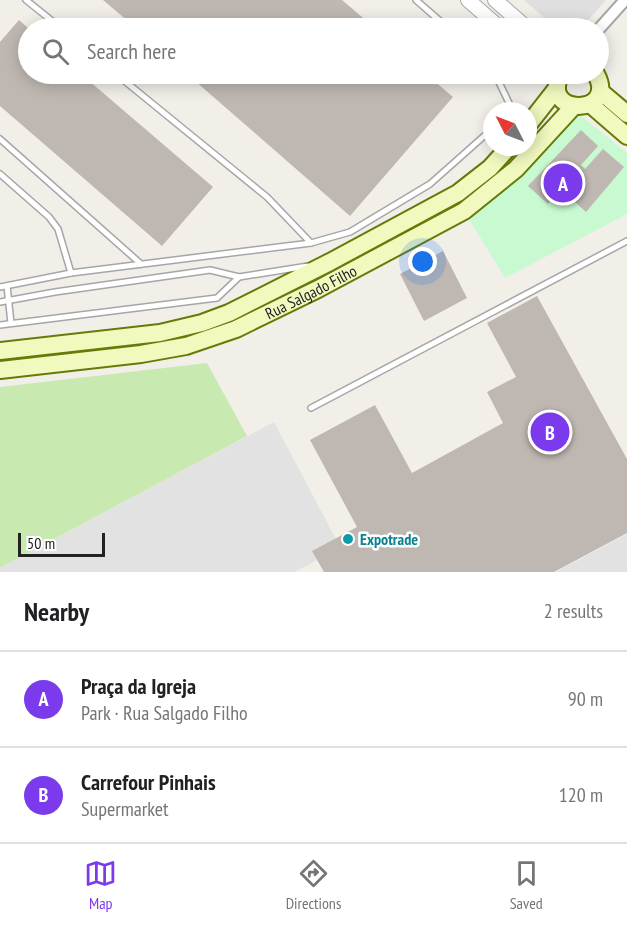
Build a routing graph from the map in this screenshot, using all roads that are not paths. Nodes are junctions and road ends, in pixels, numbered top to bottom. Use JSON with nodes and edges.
{"nodes":[{"id":1,"x":26,"y":0,"type":"edge"},
{"id":2,"x":416,"y":0,"type":"edge"},
{"id":3,"x":468,"y":0,"type":"edge"},
{"id":4,"x":495,"y":0,"type":"edge"},
{"id":5,"x":625,"y":0,"type":"edge"},
{"id":6,"x":48,"y":18,"type":"edge"},
{"id":7,"x":437,"y":18,"type":"edge"},
{"id":8,"x":489,"y":18,"type":"edge"},
{"id":9,"x":516,"y":18,"type":"edge"},
{"id":10,"x":609,"y":18,"type":"edge"},
{"id":11,"x":128,"y":84,"type":"edge"},
{"id":12,"x":500,"y":84,"type":"edge"},
{"id":13,"x":553,"y":84,"type":"edge"},
{"id":14,"x":558,"y":84,"type":"edge"},
{"id":15,"x":599,"y":84,"type":"edge"},
{"id":16,"x":595,"y":97,"type":"junction"},
{"id":17,"x":509,"y":102,"type":"edge"},
{"id":18,"x":573,"y":107,"type":"junction"},
{"id":19,"x":537,"y":110,"type":"edge"},
{"id":20,"x":627,"y":114,"type":"edge"},
{"id":21,"x":627,"y":136,"type":"edge"},
{"id":22,"x":483,"y":137,"type":"edge"},
{"id":23,"x":0,"y":139,"type":"edge"},
{"id":24,"x":501,"y":156,"type":"edge"},
{"id":25,"x":0,"y":174,"type":"edge"},
{"id":26,"x":472,"y":182,"type":"junction"},
{"id":27,"x":484,"y":196,"type":"junction"},
{"id":28,"x":384,"y":233,"type":"junction"},
{"id":29,"x":627,"y":241,"type":"edge"},
{"id":30,"x":311,"y":243,"type":"junction"},
{"id":31,"x":392,"y":249,"type":"junction"},
{"id":32,"x":330,"y":262,"type":"junction"},
{"id":33,"x":141,"y":264,"type":"junction"},
{"id":34,"x":71,"y":273,"type":"junction"},
{"id":35,"x":239,"y":277,"type":"junction"},
{"id":36,"x":7,"y":286,"type":"junction"},
{"id":37,"x":0,"y":287,"type":"edge"},
{"id":38,"x":0,"y":302,"type":"edge"},
{"id":39,"x":9,"y":302,"type":"junction"},
{"id":40,"x":11,"y":323,"type":"junction"},
{"id":41,"x":0,"y":325,"type":"edge"},
{"id":42,"x":0,"y":351,"type":"edge"},
{"id":43,"x":0,"y":370,"type":"edge"},
{"id":44,"x":311,"y":408,"type":"dead end"}],
"edges":[{"from":1,"to":6,"type":"lane"},
{"from":2,"to":7,"type":"lane"},
{"from":3,"to":8,"type":"street"},
{"from":4,"to":9,"type":"street"},
{"from":5,"to":10,"type":"street"},
{"from":11,"to":30,"type":"lane"},
{"from":12,"to":17,"type":"lane"},
{"from":13,"to":19,"type":"main road"},
{"from":14,"to":18,"type":"main road"},
{"from":15,"to":16,"type":"main road"},
{"from":16,"to":18,"type":"main road"},
{"from":16,"to":20,"type":"main road"},
{"from":16,"to":21,"type":"main road"},
{"from":18,"to":27,"type":"main road","name":"Rua Salgado Filho"},
{"from":22,"to":30,"type":"lane"},
{"from":23,"to":33,"type":"lane"},
{"from":24,"to":26,"type":"main road","name":"Rua Salgado Filho"},
{"from":25,"to":34,"type":"lane"},
{"from":26,"to":27,"type":"main road"},
{"from":26,"to":28,"type":"main road","name":"Rua Salgado Filho"},
{"from":27,"to":31,"type":"main road","name":"Rua Salgado Filho"},
{"from":28,"to":31,"type":"main road"},
{"from":28,"to":32,"type":"main road","name":"Rua Salgado Filho"},
{"from":29,"to":44,"type":"lane"},
{"from":30,"to":33,"type":"lane"},
{"from":31,"to":43,"type":"main road","name":"Rua Salgado Filho"},
{"from":32,"to":35,"type":"lane"},
{"from":32,"to":42,"type":"main road","name":"Rua Salgado Filho"},
{"from":33,"to":34,"type":"lane"},
{"from":34,"to":36,"type":"lane"},
{"from":35,"to":39,"type":"lane"},
{"from":35,"to":40,"type":"lane"},
{"from":36,"to":37,"type":"lane"},
{"from":36,"to":39,"type":"lane"},
{"from":38,"to":39,"type":"lane"},
{"from":39,"to":40,"type":"lane"},
{"from":40,"to":41,"type":"lane"}]}
